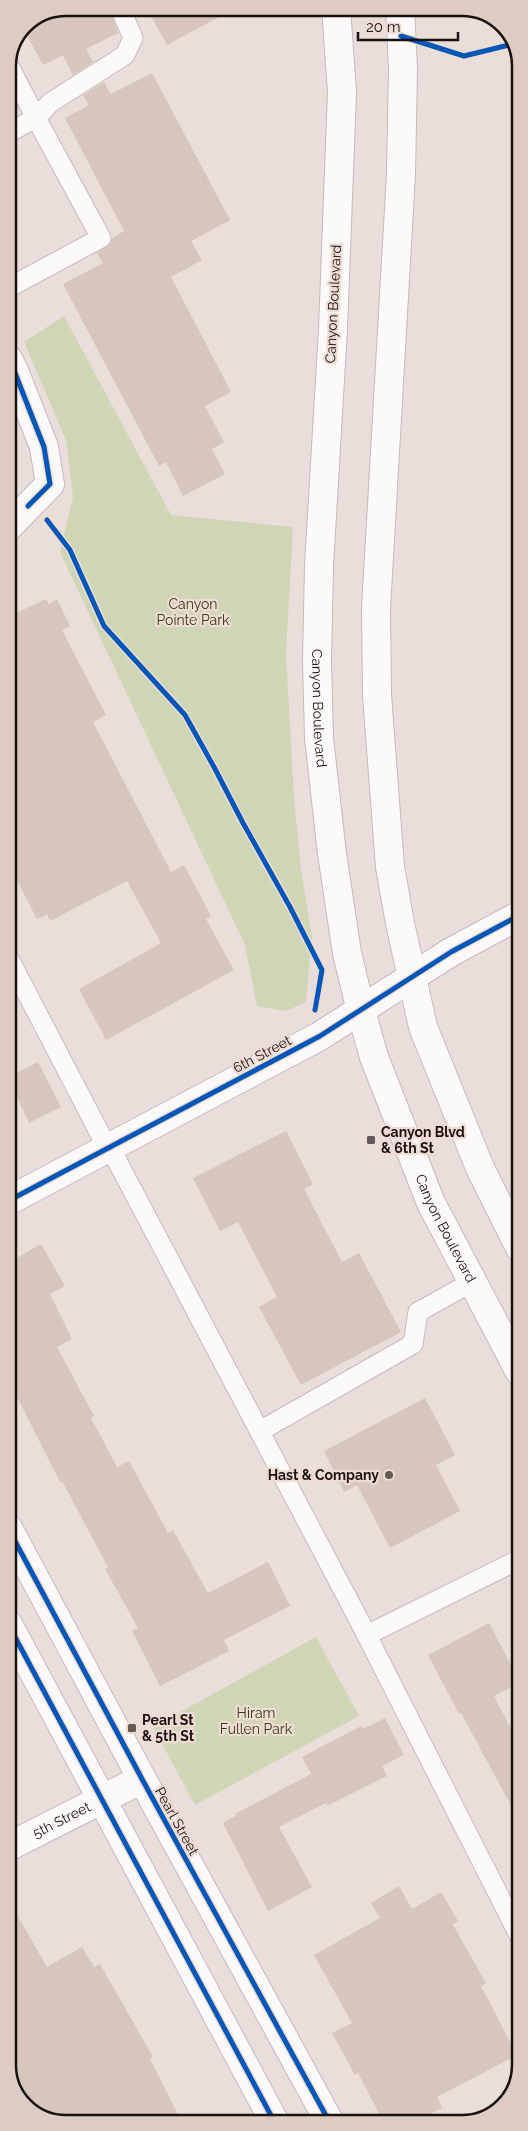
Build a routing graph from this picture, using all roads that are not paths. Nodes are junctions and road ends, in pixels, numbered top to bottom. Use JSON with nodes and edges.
{"nodes":[{"id":1,"x":123,"y":16,"type":"edge"},
{"id":2,"x":337,"y":16,"type":"edge"},
{"id":3,"x":400,"y":16,"type":"edge"},
{"id":4,"x":16,"y":79,"type":"edge"},
{"id":5,"x":36,"y":118,"type":"junction"},
{"id":6,"x":16,"y":129,"type":"edge"},
{"id":7,"x":16,"y":284,"type":"edge"},
{"id":8,"x":16,"y":376,"type":"edge"},
{"id":9,"x":16,"y":519,"type":"edge"},
{"id":10,"x":512,"y":919,"type":"edge"},
{"id":11,"x":16,"y":973,"type":"edge"},
{"id":12,"x":412,"y":978,"type":"junction"},
{"id":13,"x":361,"y":1011,"type":"junction"},
{"id":14,"x":108,"y":1149,"type":"junction"},
{"id":15,"x":16,"y":1197,"type":"edge"},
{"id":16,"x":512,"y":1233,"type":"edge"},
{"id":17,"x":472,"y":1282,"type":"junction"},
{"id":18,"x":512,"y":1357,"type":"edge"},
{"id":19,"x":260,"y":1431,"type":"junction"},
{"id":20,"x":16,"y":1543,"type":"edge"},
{"id":21,"x":512,"y":1563,"type":"edge"},
{"id":22,"x":367,"y":1635,"type":"junction"},
{"id":23,"x":16,"y":1639,"type":"edge"},
{"id":24,"x":142,"y":1779,"type":"junction"},
{"id":25,"x":103,"y":1799,"type":"junction"},
{"id":26,"x":16,"y":1844,"type":"edge"},
{"id":27,"x":512,"y":1920,"type":"edge"},
{"id":28,"x":270,"y":2115,"type":"edge"},
{"id":29,"x":326,"y":2115,"type":"edge"}],
"edges":[{"from":1,"to":5,"type":"lane"},
{"from":2,"to":13,"type":"main road","name":"Canyon Boulevard"},
{"from":3,"to":12,"type":"main road"},
{"from":4,"to":5,"type":"lane"},
{"from":5,"to":6,"type":"lane"},
{"from":5,"to":7,"type":"lane"},
{"from":8,"to":9,"type":"main road"},
{"from":10,"to":12,"type":"main road","name":"6th Street"},
{"from":11,"to":14,"type":"lane"},
{"from":12,"to":13,"type":"main road","name":"6th Street"},
{"from":12,"to":16,"type":"main road"},
{"from":13,"to":14,"type":"main road","name":"6th Street"},
{"from":13,"to":17,"type":"main road","name":"Canyon Boulevard"},
{"from":14,"to":15,"type":"main road","name":"6th Street"},
{"from":14,"to":19,"type":"lane"},
{"from":17,"to":18,"type":"main road","name":"Canyon Boulevard"},
{"from":17,"to":19,"type":"lane"},
{"from":19,"to":22,"type":"lane"},
{"from":20,"to":24,"type":"main road","name":"Pearl Street"},
{"from":21,"to":22,"type":"lane"},
{"from":22,"to":27,"type":"lane"},
{"from":23,"to":25,"type":"main road"},
{"from":24,"to":25,"type":"main road","name":"5th Street"},
{"from":24,"to":29,"type":"main road","name":"Pearl Street"},
{"from":25,"to":26,"type":"main road","name":"5th Street"},
{"from":25,"to":28,"type":"main road"}]}
